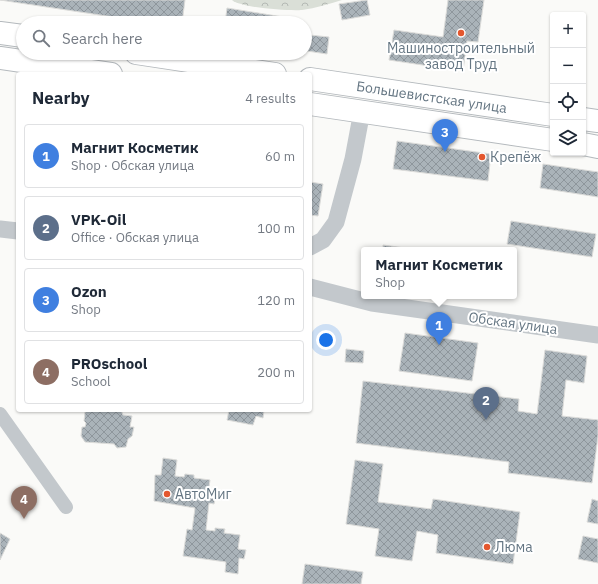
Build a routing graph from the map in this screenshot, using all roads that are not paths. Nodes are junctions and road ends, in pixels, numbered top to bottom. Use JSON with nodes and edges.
{"nodes":[{"id":1,"x":0,"y":32,"type":"edge"},
{"id":2,"x":16,"y":35,"type":"edge"},
{"id":3,"x":0,"y":58,"type":"edge"},
{"id":4,"x":183,"y":60,"type":"edge"},
{"id":5,"x":97,"y":72,"type":"edge"},
{"id":6,"x":263,"y":72,"type":"edge"},
{"id":7,"x":312,"y":79,"type":"edge"},
{"id":8,"x":312,"y":104,"type":"edge"},
{"id":9,"x":362,"y":111,"type":"junction"},
{"id":10,"x":550,"y":115,"type":"edge"},
{"id":11,"x":586,"y":119,"type":"edge"},
{"id":12,"x":598,"y":121,"type":"edge"},
{"id":13,"x":550,"y":140,"type":"edge"},
{"id":14,"x":586,"y":145,"type":"edge"},
{"id":15,"x":598,"y":147,"type":"edge"},
{"id":16,"x":0,"y":228,"type":"edge"},
{"id":17,"x":16,"y":231,"type":"edge"},
{"id":18,"x":312,"y":246,"type":"edge"},
{"id":19,"x":312,"y":288,"type":"edge"},
{"id":20,"x":598,"y":335,"type":"edge"},
{"id":21,"x":0,"y":414,"type":"edge"},
{"id":22,"x":66,"y":507,"type":"dead end"}],
"edges":[{"from":1,"to":2,"type":"highway"},
{"from":3,"to":5,"type":"highway"},
{"from":4,"to":6,"type":"highway"},
{"from":7,"to":10,"type":"highway","name":"Большевистская улица"},
{"from":8,"to":9,"type":"highway","name":"Большевистская улица"},
{"from":9,"to":13,"type":"highway","name":"Большевистская улица"},
{"from":9,"to":18,"type":"street"},
{"from":11,"to":12,"type":"highway"},
{"from":14,"to":15,"type":"highway"},
{"from":16,"to":17,"type":"street"},
{"from":19,"to":20,"type":"street","name":"Обская улица"},
{"from":21,"to":22,"type":"street"}]}
